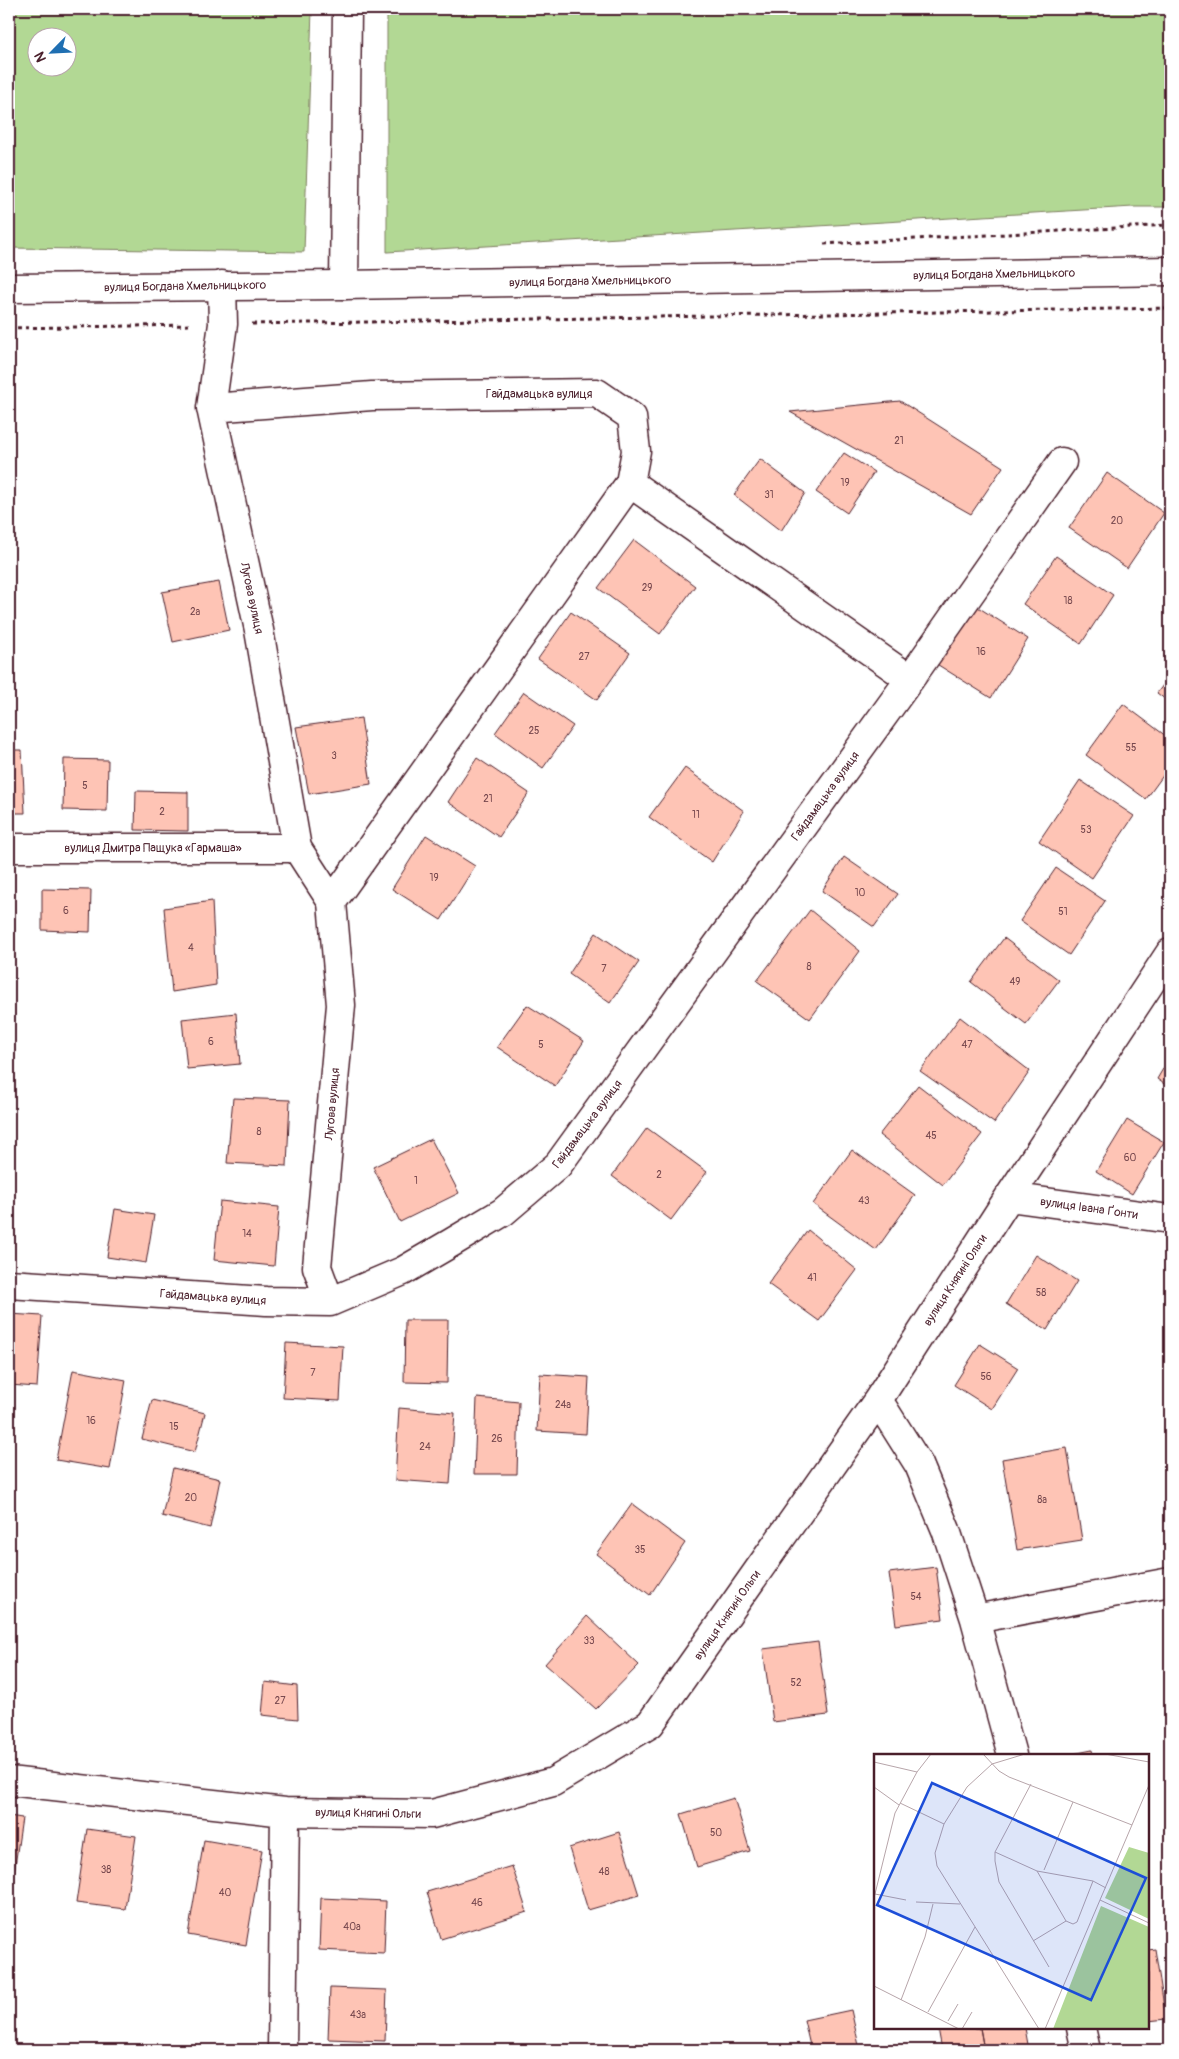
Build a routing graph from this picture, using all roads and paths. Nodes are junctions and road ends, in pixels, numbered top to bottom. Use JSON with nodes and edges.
{"nodes":[{"id":1,"x":347,"y":9,"type":"edge"},
{"id":2,"x":1170,"y":225,"type":"edge"},
{"id":3,"x":815,"y":244,"type":"dead end"},
{"id":4,"x":1170,"y":271,"type":"edge"},
{"id":5,"x":222,"y":285,"type":"junction"},
{"id":6,"x":344,"y":285,"type":"junction"},
{"id":7,"x":9,"y":288,"type":"edge"},
{"id":8,"x":1170,"y":308,"type":"edge"},
{"id":9,"x":223,"y":324,"type":"junction"},
{"id":10,"x":9,"y":328,"type":"edge"},
{"id":11,"x":211,"y":408,"type":"junction"},
{"id":12,"x":1062,"y":462,"type":"dead end"},
{"id":13,"x":630,"y":483,"type":"junction"},
{"id":14,"x":910,"y":679,"type":"junction"},
{"id":15,"x":9,"y":848,"type":"edge"},
{"id":16,"x":296,"y":848,"type":"junction"},
{"id":17,"x":332,"y":902,"type":"junction"},
{"id":18,"x":1170,"y":953,"type":"edge"},
{"id":19,"x":1009,"y":1197,"type":"junction"},
{"id":20,"x":1170,"y":1219,"type":"edge"},
{"id":21,"x":9,"y":1284,"type":"edge"},
{"id":22,"x":330,"y":1302,"type":"junction"},
{"id":23,"x":878,"y":1400,"type":"junction"},
{"id":24,"x":1170,"y":1582,"type":"edge"},
{"id":25,"x":975,"y":1619,"type":"junction"},
{"id":26,"x":1012,"y":1754,"type":"edge"},
{"id":27,"x":9,"y":1781,"type":"edge"},
{"id":28,"x":285,"y":1812,"type":"junction"},
{"id":29,"x":1081,"y":2029,"type":"edge"},
{"id":30,"x":282,"y":2050,"type":"edge"},
{"id":31,"x":1086,"y":2050,"type":"edge"}],
"edges":[{"from":1,"to":6,"type":"street"},
{"from":2,"to":3,"type":"path"},
{"from":4,"to":6,"type":"street","name":"вулиця Богдана Хмельницького"},
{"from":5,"to":6,"type":"street","name":"вулиця Богдана Хмельницького"},
{"from":5,"to":7,"type":"street","name":"вулиця Богдана Хмельницького"},
{"from":5,"to":9,"type":"street","name":"Лугова вулиця"},
{"from":8,"to":9,"type":"path"},
{"from":9,"to":10,"type":"path"},
{"from":9,"to":11,"type":"street","name":"Лугова вулиця"},
{"from":11,"to":13,"type":"street","name":"Гайдамацька вулиця"},
{"from":11,"to":16,"type":"street","name":"Лугова вулиця"},
{"from":12,"to":14,"type":"street","name":"Гайдамацька вулиця"},
{"from":13,"to":14,"type":"street"},
{"from":13,"to":17,"type":"street"},
{"from":14,"to":22,"type":"street","name":"Гайдамацька вулиця"},
{"from":15,"to":16,"type":"street","name":"вулиця Дмитра Пащука «Гармаша»"},
{"from":16,"to":17,"type":"street","name":"Лугова вулиця"},
{"from":17,"to":22,"type":"street","name":"Лугова вулиця"},
{"from":18,"to":19,"type":"street","name":"вулиця Княгині Ольги"},
{"from":19,"to":20,"type":"street","name":"вулиця Івана Ґонти"},
{"from":19,"to":23,"type":"street","name":"вулиця Княгині Ольги"},
{"from":21,"to":22,"type":"street","name":"Гайдамацька вулиця"},
{"from":23,"to":25,"type":"street"},
{"from":23,"to":28,"type":"street","name":"вулиця Княгині Ольги"},
{"from":24,"to":25,"type":"street"},
{"from":25,"to":26,"type":"street"},
{"from":27,"to":28,"type":"street","name":"вулиця Княгині Ольги"},
{"from":28,"to":30,"type":"street"},
{"from":29,"to":31,"type":"street"}]}
